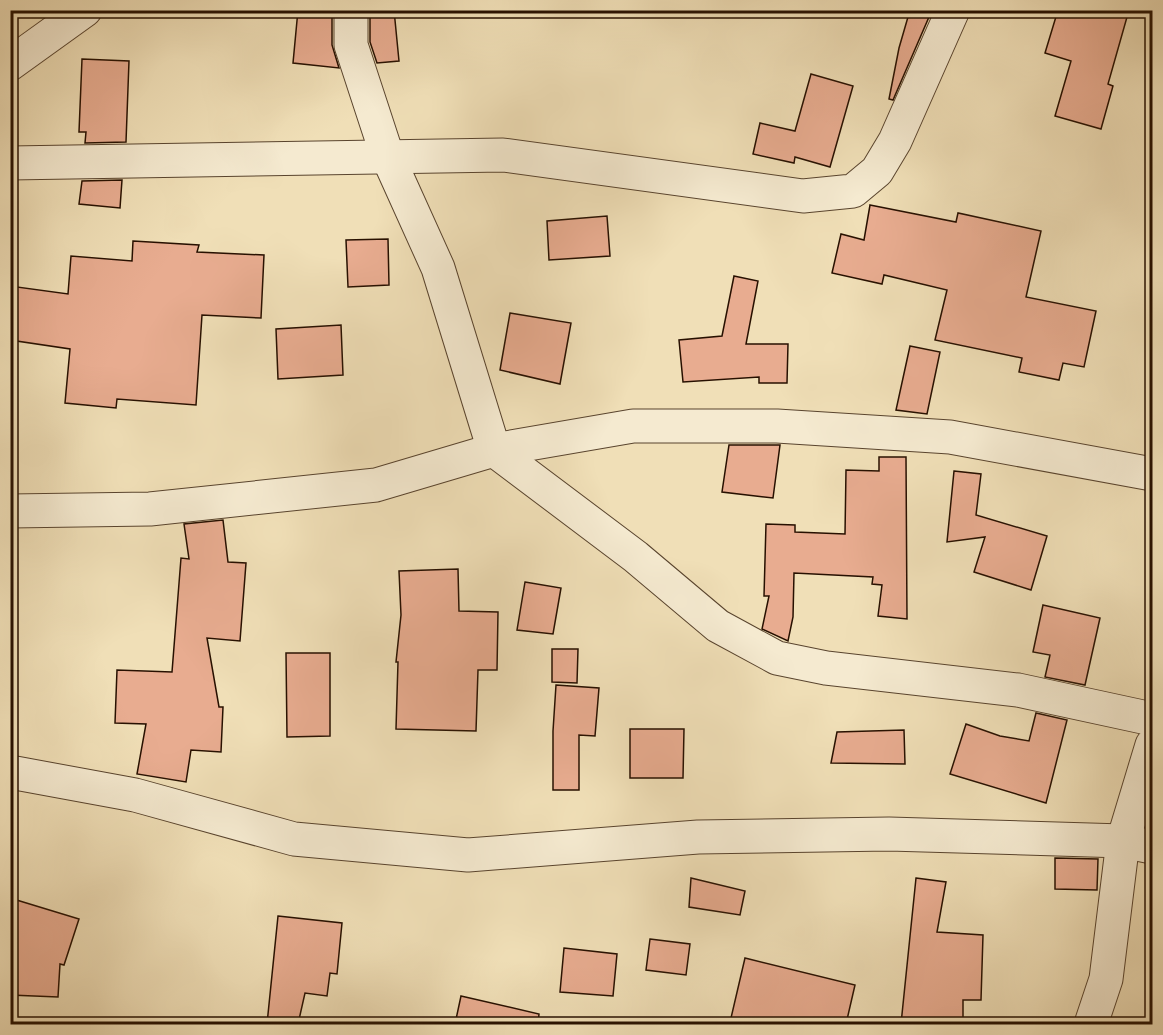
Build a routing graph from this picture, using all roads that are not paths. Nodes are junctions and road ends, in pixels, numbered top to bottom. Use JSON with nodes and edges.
{"nodes":[{"id":1,"x":85,"y":10,"type":"edge"},
{"id":2,"x":351,"y":10,"type":"edge"},
{"id":3,"x":952,"y":10,"type":"edge"},
{"id":4,"x":10,"y":64,"type":"edge"},
{"id":5,"x":387,"y":155,"type":"junction"},
{"id":6,"x":10,"y":163,"type":"edge"},
{"id":7,"x":494,"y":450,"type":"junction"},
{"id":8,"x":1152,"y":474,"type":"edge"},
{"id":9,"x":10,"y":512,"type":"edge"},
{"id":10,"x":1152,"y":718,"type":"edge"},
{"id":11,"x":1152,"y":746,"type":"edge"},
{"id":12,"x":10,"y":772,"type":"edge"},
{"id":13,"x":1138,"y":844,"type":"edge"},
{"id":14,"x":1091,"y":1024,"type":"edge"}],
"edges":[{"from":1,"to":4,"type":"street"},
{"from":2,"to":5,"type":"street"},
{"from":3,"to":5,"type":"street"},
{"from":5,"to":6,"type":"street"},
{"from":5,"to":7,"type":"street"},
{"from":7,"to":8,"type":"street"},
{"from":7,"to":9,"type":"street"},
{"from":7,"to":10,"type":"street"},
{"from":11,"to":13,"type":"street"},
{"from":12,"to":13,"type":"street"},
{"from":13,"to":14,"type":"street"}]}
